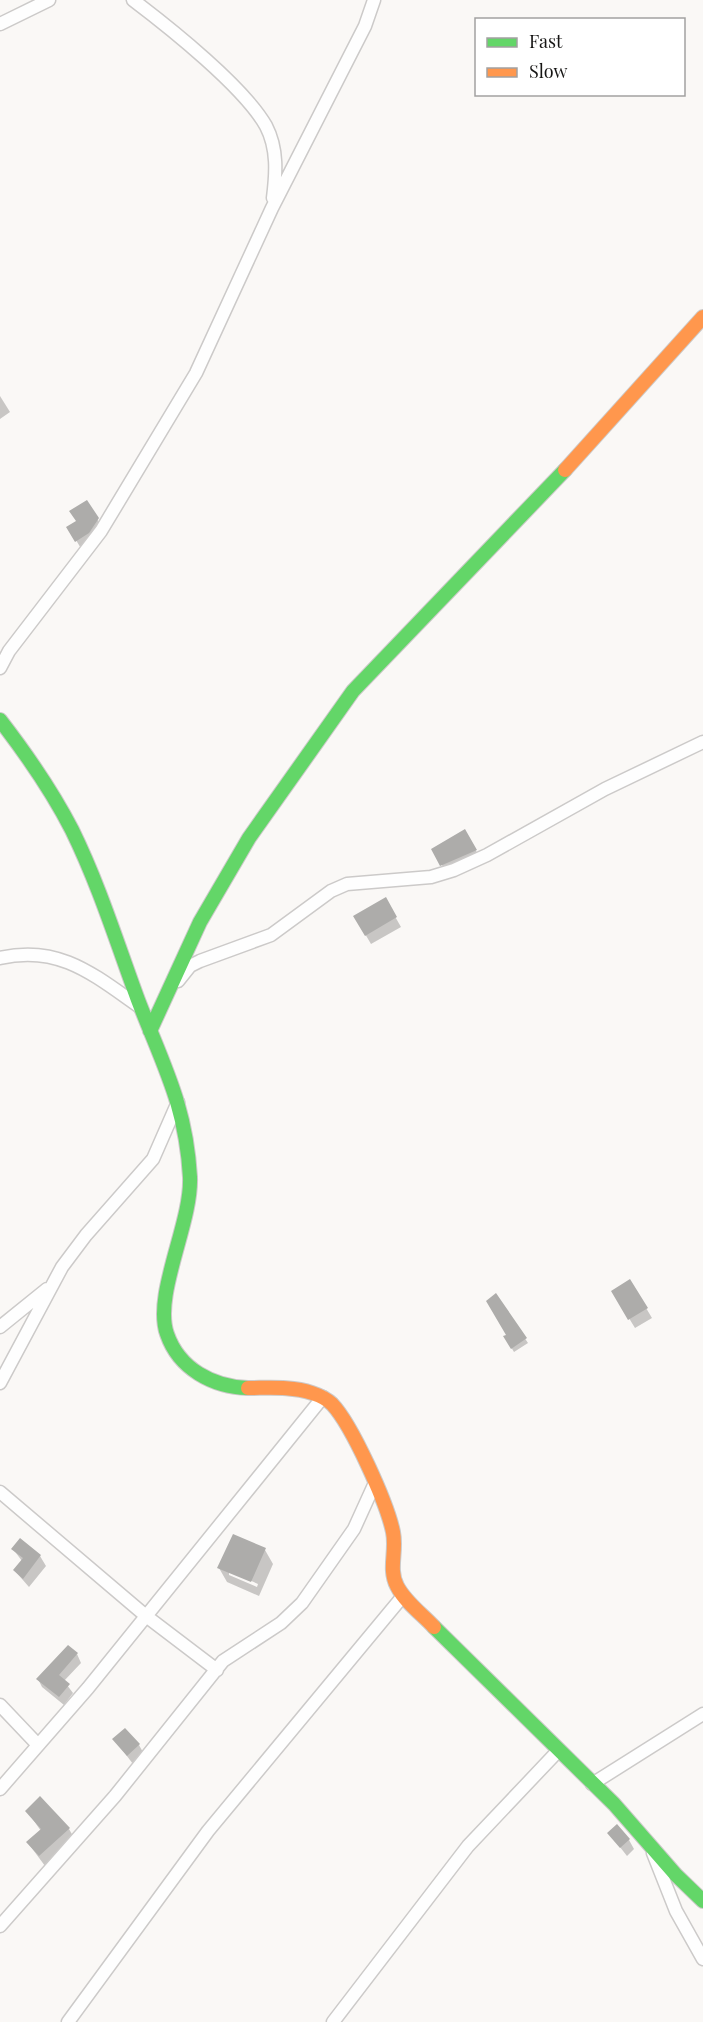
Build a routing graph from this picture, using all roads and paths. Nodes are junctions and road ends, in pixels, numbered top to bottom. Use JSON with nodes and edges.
{"nodes":[{"id":1,"x":49,"y":0,"type":"edge"},
{"id":2,"x":133,"y":0,"type":"edge"},
{"id":3,"x":374,"y":0,"type":"edge"},
{"id":4,"x":0,"y":24,"type":"edge"},
{"id":5,"x":272,"y":208,"type":"junction"},
{"id":6,"x":703,"y":317,"type":"edge"},
{"id":7,"x":0,"y":668,"type":"edge"},
{"id":8,"x":0,"y":720,"type":"edge"},
{"id":9,"x":703,"y":742,"type":"edge"},
{"id":10,"x":0,"y":958,"type":"edge"},
{"id":11,"x":169,"y":991,"type":"junction"},
{"id":12,"x":141,"y":1008,"type":"junction"},
{"id":13,"x":150,"y":1031,"type":"junction"},
{"id":14,"x":178,"y":1102,"type":"junction"},
{"id":15,"x":53,"y":1284,"type":"junction"},
{"id":16,"x":0,"y":1328,"type":"edge"},
{"id":17,"x":0,"y":1383,"type":"edge"},
{"id":18,"x":323,"y":1397,"type":"junction"},
{"id":19,"x":374,"y":1485,"type":"junction"},
{"id":20,"x":0,"y":1492,"type":"edge"},
{"id":21,"x":403,"y":1596,"type":"junction"},
{"id":22,"x":146,"y":1616,"type":"junction"},
{"id":23,"x":217,"y":1670,"type":"junction"},
{"id":24,"x":0,"y":1705,"type":"edge"},
{"id":25,"x":703,"y":1714,"type":"edge"},
{"id":26,"x":38,"y":1745,"type":"junction"},
{"id":27,"x":558,"y":1751,"type":"junction"},
{"id":28,"x":592,"y":1784,"type":"junction"},
{"id":29,"x":0,"y":1789,"type":"edge"},
{"id":30,"x":650,"y":1846,"type":"junction"},
{"id":31,"x":703,"y":1901,"type":"edge"},
{"id":32,"x":0,"y":1926,"type":"edge"},
{"id":33,"x":703,"y":1959,"type":"edge"},
{"id":34,"x":68,"y":2022,"type":"edge"},
{"id":35,"x":333,"y":2022,"type":"edge"}],
"edges":[{"from":1,"to":4,"type":"street"},
{"from":2,"to":5,"type":"street"},
{"from":3,"to":5,"type":"street"},
{"from":5,"to":7,"type":"street"},
{"from":6,"to":11,"type":"street"},
{"from":8,"to":12,"type":"street"},
{"from":9,"to":11,"type":"street"},
{"from":10,"to":12,"type":"street"},
{"from":11,"to":13,"type":"street"},
{"from":12,"to":13,"type":"street"},
{"from":13,"to":14,"type":"street"},
{"from":14,"to":15,"type":"street"},
{"from":14,"to":18,"type":"street"},
{"from":15,"to":16,"type":"street"},
{"from":15,"to":17,"type":"street"},
{"from":18,"to":19,"type":"street"},
{"from":18,"to":22,"type":"street"},
{"from":19,"to":21,"type":"street"},
{"from":19,"to":23,"type":"street"},
{"from":20,"to":22,"type":"street"},
{"from":21,"to":27,"type":"street"},
{"from":21,"to":34,"type":"street"},
{"from":22,"to":23,"type":"street"},
{"from":22,"to":26,"type":"street"},
{"from":23,"to":32,"type":"street"},
{"from":24,"to":26,"type":"street"},
{"from":25,"to":28,"type":"street"},
{"from":26,"to":29,"type":"street"},
{"from":27,"to":28,"type":"street"},
{"from":27,"to":35,"type":"street"},
{"from":28,"to":30,"type":"street"},
{"from":30,"to":31,"type":"street"},
{"from":30,"to":33,"type":"street"}]}
